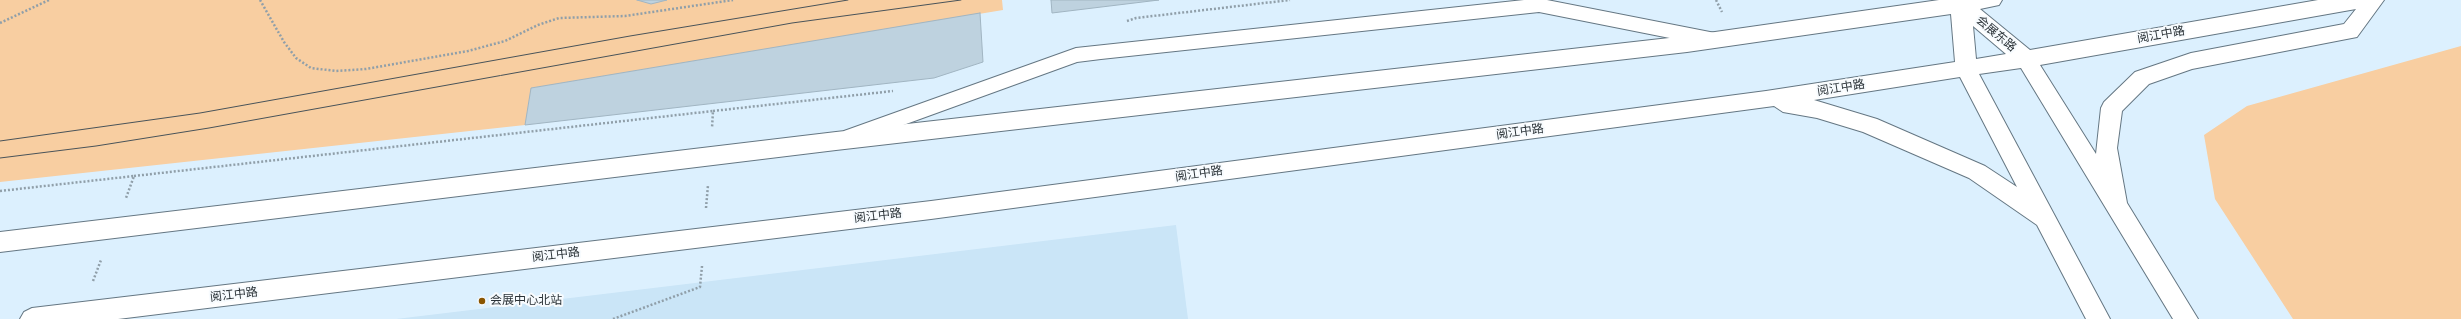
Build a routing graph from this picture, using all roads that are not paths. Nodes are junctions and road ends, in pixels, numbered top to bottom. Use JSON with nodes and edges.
{"nodes":[{"id":1,"x":1992,"y":0,"type":"edge"},
{"id":2,"x":2362,"y":0,"type":"edge"},
{"id":3,"x":2374,"y":0,"type":"edge"},
{"id":4,"x":1961,"y":5,"type":"junction"},
{"id":5,"x":1715,"y":40,"type":"junction"},
{"id":6,"x":2026,"y":59,"type":"junction"},
{"id":7,"x":1966,"y":69,"type":"junction"},
{"id":8,"x":1766,"y":100,"type":"junction"},
{"id":9,"x":836,"y":141,"type":"junction"},
{"id":10,"x":2116,"y":206,"type":"junction"},
{"id":11,"x":2044,"y":218,"type":"junction"},
{"id":12,"x":0,"y":242,"type":"edge"},
{"id":13,"x":32,"y":319,"type":"edge"},
{"id":14,"x":2098,"y":319,"type":"edge"},
{"id":15,"x":2186,"y":319,"type":"edge"}],
"edges":[{"from":1,"to":4,"type":"main road"},
{"from":2,"to":6,"type":"main road","name":"阅江中路"},
{"from":3,"to":10,"type":"main road"},
{"from":4,"to":5,"type":"main road"},
{"from":4,"to":6,"type":"main road","name":"会展东路"},
{"from":4,"to":7,"type":"main road","name":"会展东路"},
{"from":5,"to":9,"type":"main road"},
{"from":5,"to":9,"type":"lane"},
{"from":6,"to":7,"type":"main road","name":"阅江中路"},
{"from":6,"to":10,"type":"main road","name":"会展东路"},
{"from":7,"to":8,"type":"main road","name":"阅江中路"},
{"from":7,"to":11,"type":"main road","name":"会展东路"},
{"from":8,"to":11,"type":"main road"},
{"from":8,"to":13,"type":"main road","name":"阅江中路"},
{"from":9,"to":12,"type":"main road"},
{"from":10,"to":15,"type":"main road","name":"会展东路"},
{"from":11,"to":14,"type":"main road","name":"会展东路"}]}
